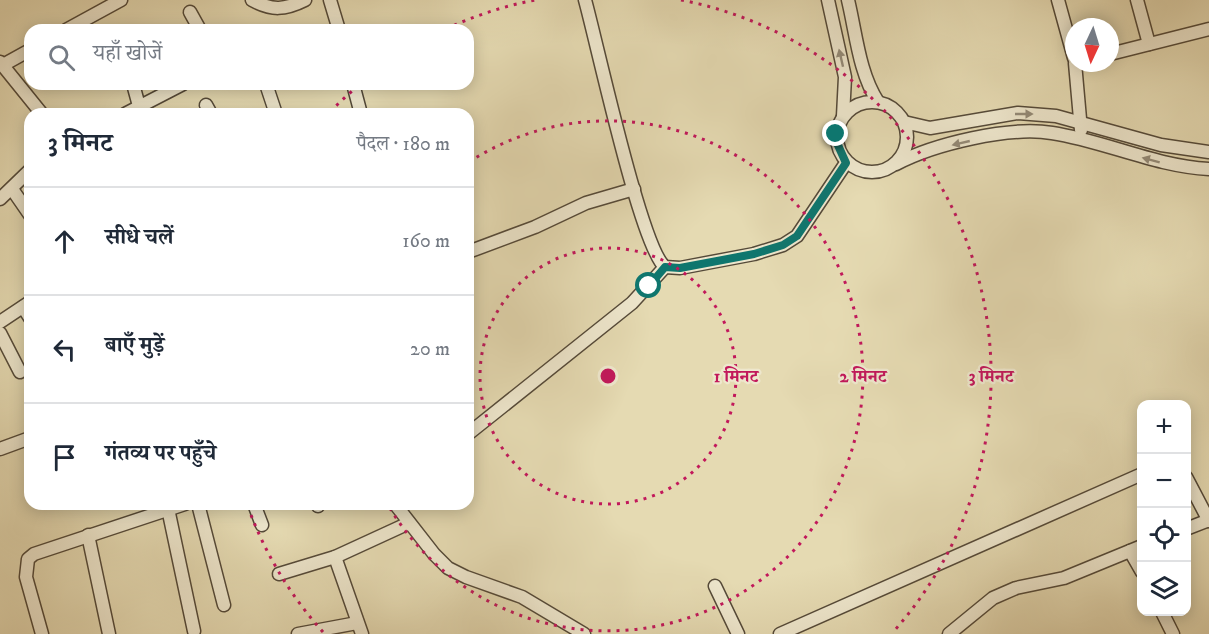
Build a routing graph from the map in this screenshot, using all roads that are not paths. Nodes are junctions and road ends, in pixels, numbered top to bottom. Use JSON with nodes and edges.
{"nodes":[{"id":1,"x":121,"y":0,"type":"edge"},
{"id":2,"x":252,"y":0,"type":"edge"},
{"id":3,"x":304,"y":0,"type":"edge"},
{"id":4,"x":330,"y":0,"type":"edge"},
{"id":5,"x":585,"y":0,"type":"edge"},
{"id":6,"x":828,"y":0,"type":"edge"},
{"id":7,"x":848,"y":0,"type":"edge"},
{"id":8,"x":1058,"y":0,"type":"edge"},
{"id":9,"x":1137,"y":0,"type":"edge"},
{"id":10,"x":190,"y":12,"type":"dead end"},
{"id":11,"x":77,"y":24,"type":"edge"},
{"id":12,"x":197,"y":24,"type":"edge"},
{"id":13,"x":337,"y":24,"type":"edge"},
{"id":14,"x":1065,"y":25,"type":"edge"},
{"id":15,"x":1209,"y":29,"type":"edge"},
{"id":16,"x":1149,"y":44,"type":"junction"},
{"id":17,"x":1119,"y":52,"type":"edge"},
{"id":18,"x":24,"y":53,"type":"edge"},
{"id":19,"x":1,"y":64,"type":"edge"},
{"id":20,"x":1077,"y":72,"type":"edge"},
{"id":21,"x":135,"y":90,"type":"edge"},
{"id":22,"x":171,"y":90,"type":"edge"},
{"id":23,"x":268,"y":90,"type":"edge"},
{"id":24,"x":355,"y":90,"type":"edge"},
{"id":25,"x":878,"y":102,"type":"junction"},
{"id":26,"x":139,"y":106,"type":"junction"},
{"id":27,"x":37,"y":108,"type":"edge"},
{"id":28,"x":136,"y":108,"type":"edge"},
{"id":29,"x":274,"y":108,"type":"edge"},
{"id":30,"x":359,"y":108,"type":"edge"},
{"id":31,"x":843,"y":116,"type":"junction"},
{"id":32,"x":904,"y":122,"type":"junction"},
{"id":33,"x":1081,"y":123,"type":"junction"},
{"id":34,"x":1081,"y":141,"type":"junction"},
{"id":35,"x":1209,"y":152,"type":"edge"},
{"id":36,"x":846,"y":163,"type":"junction"},
{"id":37,"x":896,"y":164,"type":"junction"},
{"id":38,"x":1209,"y":169,"type":"edge"},
{"id":39,"x":24,"y":176,"type":"edge"},
{"id":40,"x":12,"y":189,"type":"junction"},
{"id":41,"x":634,"y":189,"type":"junction"},
{"id":42,"x":0,"y":199,"type":"edge"},
{"id":43,"x":24,"y":206,"type":"edge"},
{"id":44,"x":474,"y":250,"type":"edge"},
{"id":45,"x":665,"y":267,"type":"junction"},
{"id":46,"x":24,"y":306,"type":"edge"},
{"id":47,"x":0,"y":322,"type":"edge"},
{"id":48,"x":0,"y":333,"type":"edge"},
{"id":49,"x":3,"y":346,"type":"edge"},
{"id":50,"x":20,"y":372,"type":"dead end"},
{"id":51,"x":474,"y":429,"type":"edge"},
{"id":52,"x":24,"y":440,"type":"edge"},
{"id":53,"x":0,"y":449,"type":"edge"},
{"id":54,"x":1137,"y":476,"type":"edge"},
{"id":55,"x":1191,"y":487,"type":"edge"},
{"id":56,"x":157,"y":510,"type":"edge"},
{"id":57,"x":169,"y":510,"type":"edge"},
{"id":58,"x":200,"y":510,"type":"edge"},
{"id":59,"x":256,"y":510,"type":"edge"},
{"id":60,"x":399,"y":510,"type":"edge"},
{"id":61,"x":1209,"y":521,"type":"edge"},
{"id":62,"x":409,"y":523,"type":"junction"},
{"id":63,"x":262,"y":525,"type":"dead end"},
{"id":64,"x":1191,"y":527,"type":"edge"},
{"id":65,"x":88,"y":535,"type":"junction"},
{"id":66,"x":1136,"y":548,"type":"edge"},
{"id":67,"x":335,"y":557,"type":"junction"},
{"id":68,"x":279,"y":574,"type":"dead end"},
{"id":69,"x":715,"y":586,"type":"dead end"},
{"id":70,"x":224,"y":606,"type":"dead end"},
{"id":71,"x":1164,"y":616,"type":"edge"},
{"id":72,"x":360,"y":628,"type":"edge"},
{"id":73,"x":194,"y":631,"type":"dead end"},
{"id":74,"x":957,"y":631,"type":"edge"},
{"id":75,"x":40,"y":634,"type":"edge"},
{"id":76,"x":109,"y":634,"type":"edge"},
{"id":77,"x":298,"y":634,"type":"edge"},
{"id":78,"x":584,"y":634,"type":"edge"},
{"id":79,"x":738,"y":634,"type":"edge"},
{"id":80,"x":780,"y":634,"type":"edge"},
{"id":81,"x":1173,"y":634,"type":"edge"}],
"edges":[{"from":1,"to":11,"type":"street"},
{"from":2,"to":3,"type":"street"},
{"from":4,"to":13,"type":"street"},
{"from":5,"to":41,"type":"street"},
{"from":31,"to":6,"type":"street","one_way":true},
{"from":7,"to":25,"type":"street"},
{"from":8,"to":14,"type":"street"},
{"from":9,"to":16,"type":"street"},
{"from":10,"to":12,"type":"street"},
{"from":15,"to":16,"type":"street"},
{"from":16,"to":17,"type":"street"},
{"from":18,"to":19,"type":"street"},
{"from":19,"to":27,"type":"street"},
{"from":20,"to":33,"type":"street"},
{"from":21,"to":26,"type":"street"},
{"from":22,"to":26,"type":"street"},
{"from":23,"to":29,"type":"street"},
{"from":24,"to":30,"type":"street"},
{"from":25,"to":31,"type":"street"},
{"from":25,"to":32,"type":"street"},
{"from":26,"to":28,"type":"street"},
{"from":31,"to":36,"type":"street"},
{"from":32,"to":33,"type":"street","one_way":true},
{"from":32,"to":37,"type":"street"},
{"from":33,"to":34,"type":"street"},
{"from":33,"to":35,"type":"street"},
{"from":34,"to":37,"type":"street","one_way":true},
{"from":38,"to":34,"type":"street","one_way":true},
{"from":36,"to":37,"type":"street"},
{"from":36,"to":45,"type":"street"},
{"from":39,"to":40,"type":"street"},
{"from":40,"to":42,"type":"street"},
{"from":40,"to":43,"type":"street"},
{"from":41,"to":44,"type":"street"},
{"from":41,"to":45,"type":"street"},
{"from":45,"to":51,"type":"street"},
{"from":46,"to":47,"type":"street"},
{"from":48,"to":49,"type":"street"},
{"from":49,"to":50,"type":"street"},
{"from":52,"to":53,"type":"street"},
{"from":54,"to":80,"type":"street"},
{"from":55,"to":61,"type":"street"},
{"from":56,"to":65,"type":"street"},
{"from":57,"to":73,"type":"street"},
{"from":58,"to":70,"type":"street"},
{"from":59,"to":63,"type":"street"},
{"from":60,"to":62,"type":"street"},
{"from":61,"to":64,"type":"street"},
{"from":62,"to":67,"type":"street"},
{"from":62,"to":78,"type":"street"},
{"from":65,"to":75,"type":"street"},
{"from":65,"to":76,"type":"street"},
{"from":66,"to":74,"type":"street"},
{"from":67,"to":68,"type":"street"},
{"from":67,"to":72,"type":"street"},
{"from":69,"to":79,"type":"street"},
{"from":71,"to":81,"type":"street"},
{"from":72,"to":77,"type":"street"}]}
